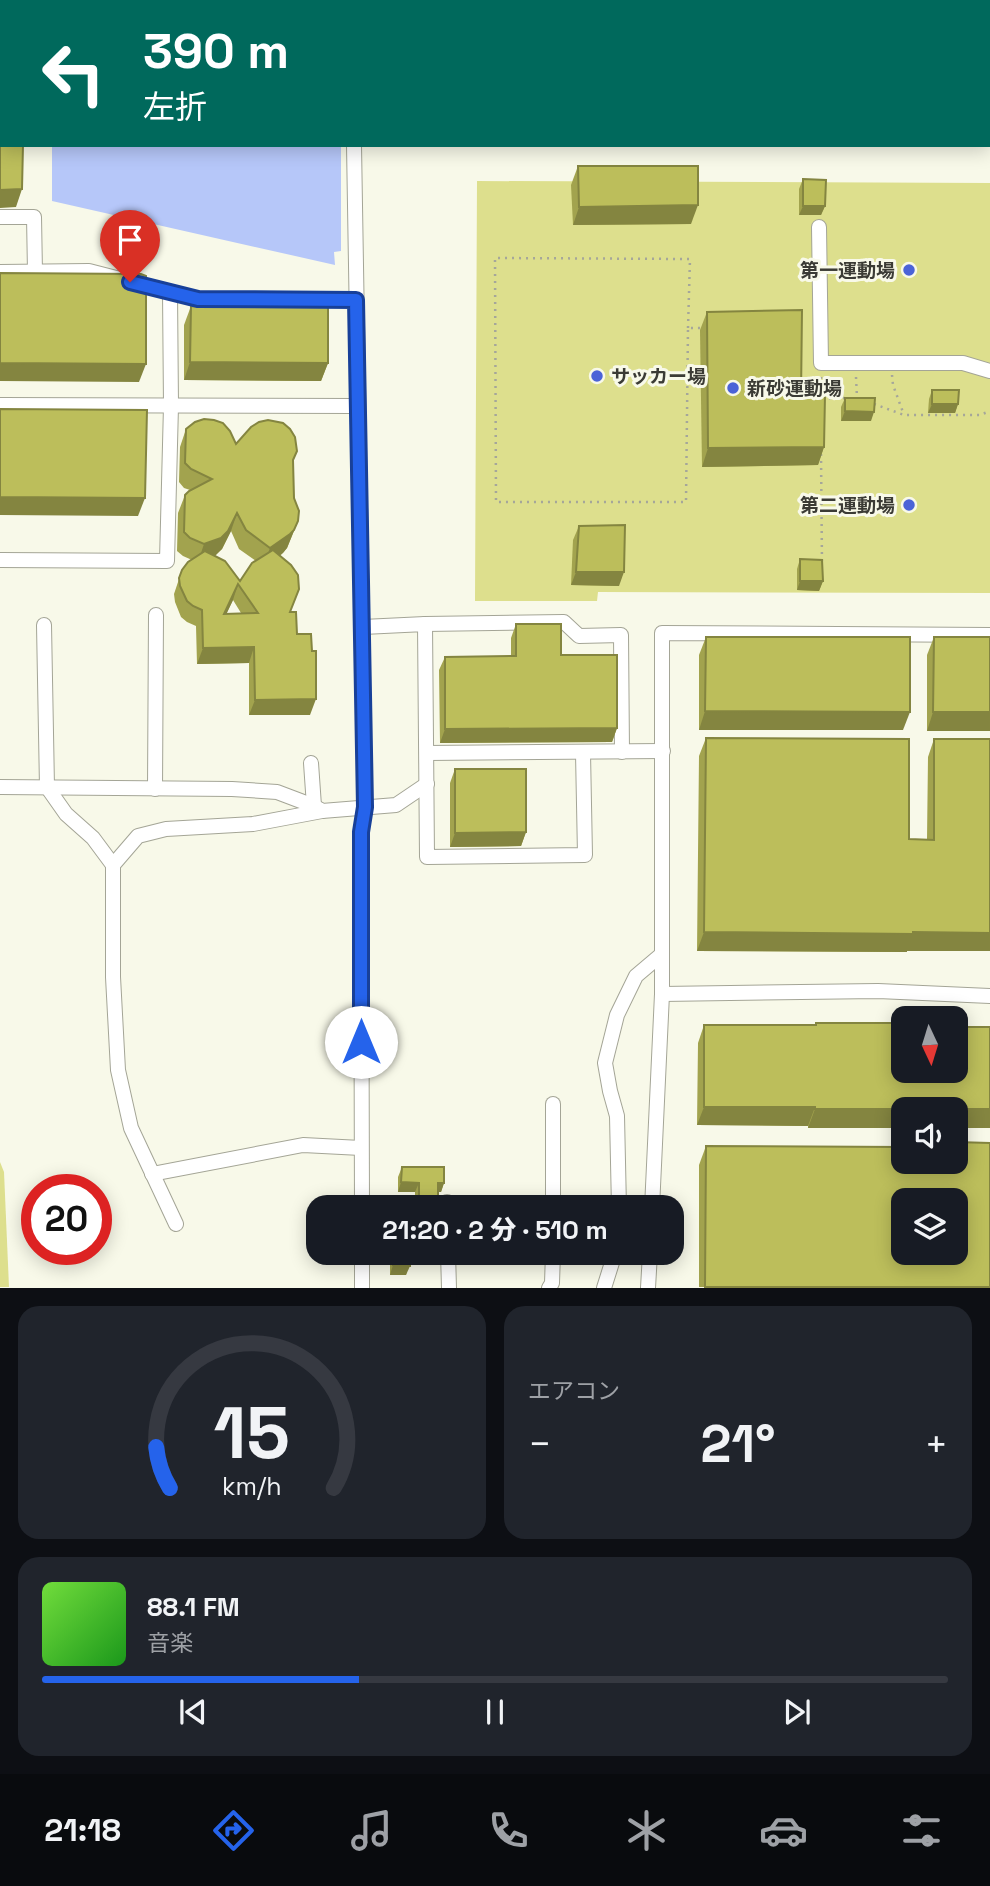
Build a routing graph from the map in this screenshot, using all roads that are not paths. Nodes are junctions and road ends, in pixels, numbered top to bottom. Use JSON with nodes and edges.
{"nodes":[{"id":1,"x":354,"y":147,"type":"edge"},
{"id":2,"x":0,"y":217,"type":"edge"},
{"id":3,"x":820,"y":227,"type":"dead end"},
{"id":4,"x":0,"y":272,"type":"edge"},
{"id":5,"x":35,"y":272,"type":"junction"},
{"id":6,"x":170,"y":292,"type":"junction"},
{"id":7,"x":356,"y":300,"type":"junction"},
{"id":8,"x":990,"y":371,"type":"edge"},
{"id":9,"x":0,"y":405,"type":"edge"},
{"id":10,"x":171,"y":406,"type":"junction"},
{"id":11,"x":358,"y":406,"type":"junction"},
{"id":12,"x":0,"y":560,"type":"edge"},
{"id":13,"x":156,"y":615,"type":"dead end"},
{"id":14,"x":425,"y":624,"type":"junction"},
{"id":15,"x":44,"y":625,"type":"dead end"},
{"id":16,"x":363,"y":627,"type":"junction"},
{"id":17,"x":990,"y":635,"type":"edge"},
{"id":18,"x":663,"y":751,"type":"junction"},
{"id":19,"x":583,"y":752,"type":"junction"},
{"id":20,"x":621,"y":752,"type":"junction"},
{"id":21,"x":427,"y":753,"type":"junction"},
{"id":22,"x":311,"y":763,"type":"dead end"},
{"id":23,"x":427,"y":784,"type":"junction"},
{"id":24,"x":0,"y":787,"type":"edge"},
{"id":25,"x":47,"y":787,"type":"junction"},
{"id":26,"x":155,"y":789,"type":"junction"},
{"id":27,"x":365,"y":807,"type":"junction"},
{"id":28,"x":318,"y":808,"type":"junction"},
{"id":29,"x":113,"y":865,"type":"junction"},
{"id":30,"x":662,"y":954,"type":"junction"},
{"id":31,"x":662,"y":994,"type":"junction"},
{"id":32,"x":990,"y":996,"type":"edge"},
{"id":33,"x":553,"y":1104,"type":"dead end"},
{"id":34,"x":361,"y":1148,"type":"junction"},
{"id":35,"x":152,"y":1174,"type":"junction"},
{"id":36,"x":362,"y":1195,"type":"edge"},
{"id":37,"x":553,"y":1195,"type":"edge"},
{"id":38,"x":619,"y":1195,"type":"edge"},
{"id":39,"x":653,"y":1195,"type":"edge"},
{"id":40,"x":176,"y":1224,"type":"dead end"},
{"id":41,"x":362,"y":1265,"type":"edge"},
{"id":42,"x":448,"y":1265,"type":"edge"},
{"id":43,"x":553,"y":1265,"type":"edge"},
{"id":44,"x":611,"y":1265,"type":"edge"},
{"id":45,"x":649,"y":1265,"type":"edge"},
{"id":46,"x":362,"y":1287,"type":"edge"},
{"id":47,"x":449,"y":1287,"type":"edge"},
{"id":48,"x":549,"y":1287,"type":"edge"},
{"id":49,"x":604,"y":1287,"type":"edge"},
{"id":50,"x":648,"y":1287,"type":"edge"}],
"edges":[{"from":1,"to":7,"type":"lane"},
{"from":2,"to":5,"type":"lane"},
{"from":3,"to":8,"type":"lane"},
{"from":4,"to":5,"type":"lane"},
{"from":5,"to":6,"type":"lane"},
{"from":6,"to":7,"type":"lane"},
{"from":6,"to":10,"type":"lane"},
{"from":7,"to":11,"type":"lane"},
{"from":9,"to":10,"type":"lane"},
{"from":10,"to":11,"type":"lane"},
{"from":10,"to":12,"type":"lane"},
{"from":11,"to":16,"type":"lane"},
{"from":13,"to":26,"type":"lane"},
{"from":14,"to":16,"type":"lane"},
{"from":14,"to":20,"type":"lane"},
{"from":14,"to":21,"type":"lane"},
{"from":15,"to":25,"type":"lane"},
{"from":16,"to":27,"type":"lane"},
{"from":17,"to":18,"type":"lane"},
{"from":18,"to":20,"type":"lane"},
{"from":18,"to":30,"type":"lane"},
{"from":19,"to":20,"type":"lane"},
{"from":19,"to":21,"type":"lane"},
{"from":19,"to":23,"type":"lane"},
{"from":21,"to":23,"type":"lane"},
{"from":22,"to":28,"type":"lane"},
{"from":23,"to":27,"type":"lane"},
{"from":24,"to":25,"type":"lane"},
{"from":25,"to":26,"type":"lane"},
{"from":25,"to":29,"type":"lane"},
{"from":26,"to":28,"type":"lane"},
{"from":27,"to":28,"type":"lane"},
{"from":27,"to":34,"type":"lane"},
{"from":28,"to":29,"type":"lane"},
{"from":29,"to":35,"type":"lane"},
{"from":30,"to":31,"type":"lane"},
{"from":30,"to":38,"type":"lane"},
{"from":31,"to":32,"type":"lane"},
{"from":31,"to":39,"type":"lane"},
{"from":33,"to":37,"type":"lane"},
{"from":34,"to":35,"type":"lane"},
{"from":34,"to":36,"type":"lane"},
{"from":35,"to":40,"type":"lane"},
{"from":41,"to":46,"type":"lane"},
{"from":42,"to":47,"type":"lane"},
{"from":43,"to":48,"type":"lane"},
{"from":44,"to":49,"type":"lane"},
{"from":45,"to":50,"type":"lane"}]}
